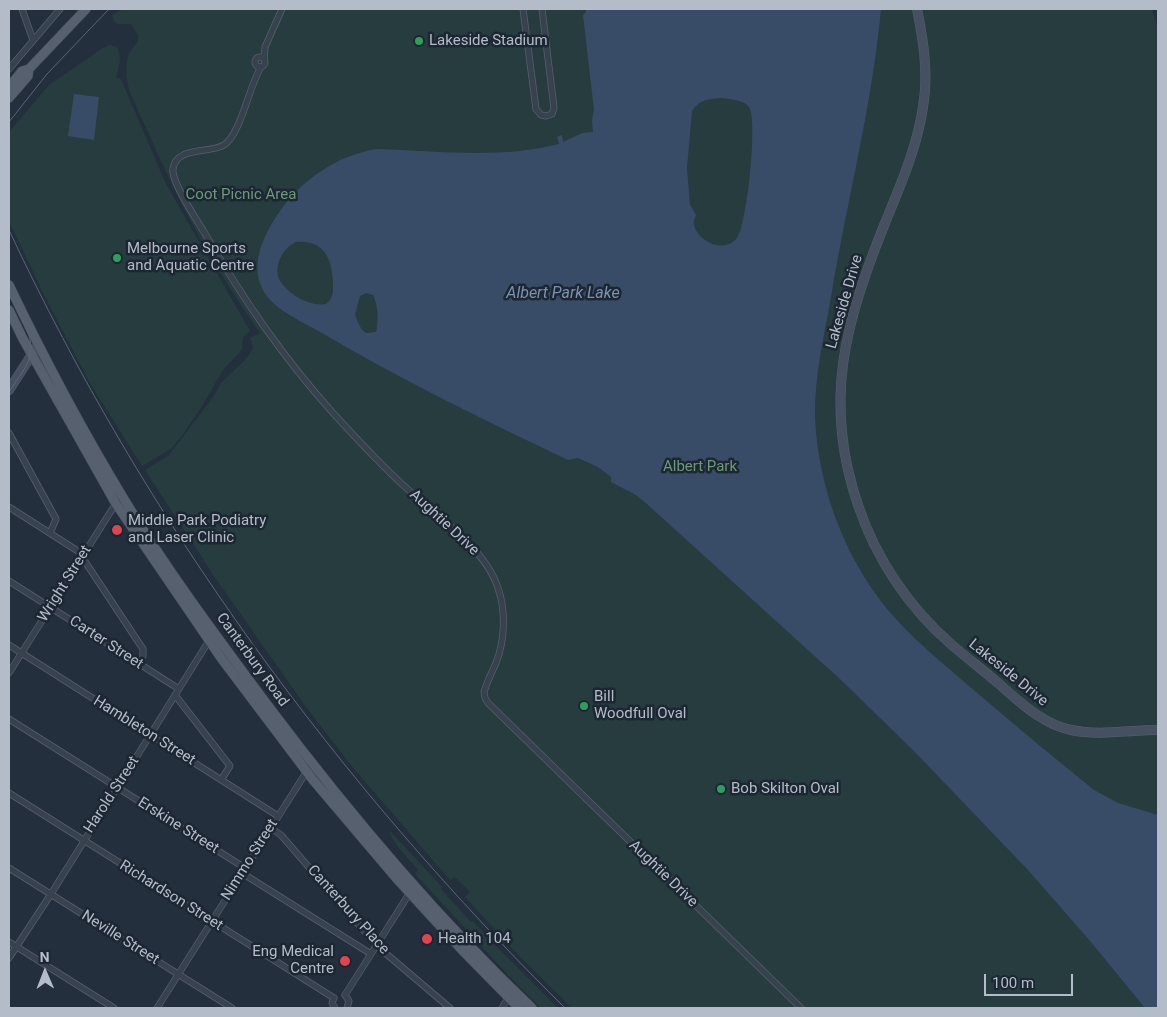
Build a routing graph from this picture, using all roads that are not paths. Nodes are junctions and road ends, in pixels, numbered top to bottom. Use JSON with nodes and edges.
{"nodes":[{"id":1,"x":22,"y":9,"type":"edge"},
{"id":2,"x":60,"y":9,"type":"edge"},
{"id":3,"x":86,"y":9,"type":"edge"},
{"id":4,"x":282,"y":9,"type":"edge"},
{"id":5,"x":523,"y":9,"type":"edge"},
{"id":6,"x":542,"y":9,"type":"edge"},
{"id":7,"x":917,"y":9,"type":"edge"},
{"id":8,"x":34,"y":40,"type":"junction"},
{"id":9,"x":265,"y":48,"type":"junction"},
{"id":10,"x":264,"y":60,"type":"junction"},
{"id":11,"x":256,"y":61,"type":"junction"},
{"id":12,"x":261,"y":67,"type":"junction"},
{"id":13,"x":9,"y":69,"type":"edge"},
{"id":14,"x":29,"y":69,"type":"junction"},
{"id":15,"x":254,"y":80,"type":"junction"},
{"id":16,"x":9,"y":87,"type":"edge"},
{"id":17,"x":9,"y":98,"type":"edge"},
{"id":18,"x":9,"y":285,"type":"edge"},
{"id":19,"x":9,"y":310,"type":"edge"},
{"id":20,"x":38,"y":345,"type":"junction"},
{"id":21,"x":32,"y":354,"type":"junction"},
{"id":22,"x":9,"y":390,"type":"edge"},
{"id":23,"x":9,"y":433,"type":"edge"},
{"id":24,"x":120,"y":501,"type":"junction"},
{"id":25,"x":9,"y":507,"type":"edge"},
{"id":26,"x":50,"y":534,"type":"junction"},
{"id":27,"x":83,"y":556,"type":"junction"},
{"id":28,"x":9,"y":581,"type":"edge"},
{"id":29,"x":50,"y":607,"type":"junction"},
{"id":30,"x":211,"y":637,"type":"junction"},
{"id":31,"x":9,"y":646,"type":"edge"},
{"id":32,"x":21,"y":654,"type":"junction"},
{"id":33,"x":140,"y":665,"type":"junction"},
{"id":34,"x":9,"y":673,"type":"edge"},
{"id":35,"x":179,"y":689,"type":"junction"},
{"id":36,"x":175,"y":695,"type":"junction"},
{"id":37,"x":9,"y":719,"type":"edge"},
{"id":38,"x":1158,"y":730,"type":"edge"},
{"id":39,"x":150,"y":735,"type":"junction"},
{"id":40,"x":309,"y":767,"type":"junction"},
{"id":41,"x":221,"y":780,"type":"junction"},
{"id":42,"x":117,"y":788,"type":"junction"},
{"id":43,"x":9,"y":793,"type":"edge"},
{"id":44,"x":278,"y":816,"type":"junction"},
{"id":45,"x":271,"y":828,"type":"junction"},
{"id":46,"x":83,"y":840,"type":"junction"},
{"id":47,"x":9,"y":868,"type":"edge"},
{"id":48,"x":244,"y":870,"type":"junction"},
{"id":49,"x":51,"y":894,"type":"junction"},
{"id":50,"x":409,"y":894,"type":"junction"},
{"id":51,"x":211,"y":922,"type":"junction"},
{"id":52,"x":9,"y":942,"type":"edge"},
{"id":53,"x":16,"y":946,"type":"junction"},
{"id":54,"x":377,"y":946,"type":"junction"},
{"id":55,"x":372,"y":954,"type":"junction"},
{"id":56,"x":9,"y":958,"type":"edge"},
{"id":57,"x":178,"y":974,"type":"junction"},
{"id":58,"x":511,"y":994,"type":"junction"},
{"id":59,"x":345,"y":995,"type":"junction"},
{"id":60,"x":334,"y":998,"type":"junction"},
{"id":61,"x":114,"y":1008,"type":"edge"},
{"id":62,"x":157,"y":1008,"type":"edge"},
{"id":63,"x":232,"y":1008,"type":"edge"},
{"id":64,"x":335,"y":1008,"type":"edge"},
{"id":65,"x":349,"y":1008,"type":"edge"},
{"id":66,"x":450,"y":1008,"type":"edge"},
{"id":67,"x":502,"y":1008,"type":"edge"},
{"id":68,"x":519,"y":1008,"type":"edge"},
{"id":69,"x":532,"y":1008,"type":"edge"},
{"id":70,"x":801,"y":1008,"type":"edge"}],
"edges":[{"from":1,"to":8,"type":"street"},
{"from":2,"to":8,"type":"street"},
{"from":3,"to":14,"type":"main road"},
{"from":4,"to":9,"type":"street"},
{"from":5,"to":6,"type":"street"},
{"from":7,"to":38,"type":"street","name":"Lakeside Drive"},
{"from":8,"to":13,"type":"street"},
{"from":9,"to":10,"type":"street"},
{"from":9,"to":11,"type":"street"},
{"from":10,"to":11,"type":"street"},
{"from":10,"to":12,"type":"street"},
{"from":11,"to":12,"type":"street"},
{"from":11,"to":15,"type":"street","name":"Aughtie Drive"},
{"from":12,"to":15,"type":"street","name":"Aughtie Drive"},
{"from":14,"to":16,"type":"main road"},
{"from":14,"to":17,"type":"main road"},
{"from":15,"to":70,"type":"street","name":"Aughtie Drive"},
{"from":18,"to":20,"type":"main road","name":"Canterbury Road"},
{"from":19,"to":21,"type":"main road","name":"Canterbury Road"},
{"from":20,"to":21,"type":"street"},
{"from":20,"to":24,"type":"main road","name":"Canterbury Road"},
{"from":21,"to":22,"type":"street"},
{"from":21,"to":24,"type":"main road","name":"Canterbury Road"},
{"from":23,"to":26,"type":"street"},
{"from":24,"to":27,"type":"street","name":"Wright Street"},
{"from":24,"to":30,"type":"main road","name":"Canterbury Road"},
{"from":25,"to":26,"type":"street"},
{"from":26,"to":27,"type":"street"},
{"from":27,"to":29,"type":"street","name":"Wright Street"},
{"from":27,"to":33,"type":"street"},
{"from":28,"to":29,"type":"street","name":"Carter Street"},
{"from":29,"to":32,"type":"street","name":"Wright Street"},
{"from":29,"to":33,"type":"street","name":"Carter Street"},
{"from":30,"to":35,"type":"street","name":"Harold Street"},
{"from":30,"to":40,"type":"main road","name":"Canterbury Road"},
{"from":31,"to":32,"type":"street","name":"Hambleton Street"},
{"from":32,"to":34,"type":"street","name":"Wright Street"},
{"from":32,"to":39,"type":"street","name":"Hambleton Street"},
{"from":33,"to":35,"type":"street","name":"Carter Street"},
{"from":35,"to":36,"type":"street","name":"Harold Street"},
{"from":36,"to":39,"type":"street","name":"Harold Street"},
{"from":36,"to":41,"type":"street"},
{"from":37,"to":42,"type":"street","name":"Erskine Street"},
{"from":39,"to":41,"type":"street","name":"Hambleton Street"},
{"from":39,"to":42,"type":"street","name":"Harold Street"},
{"from":40,"to":44,"type":"street","name":"Nimmo Street"},
{"from":40,"to":50,"type":"main road","name":"Canterbury Road"},
{"from":40,"to":58,"type":"main road","name":"Canterbury Road"},
{"from":41,"to":44,"type":"street","name":"Hambleton Street"},
{"from":42,"to":46,"type":"street","name":"Harold Street"},
{"from":42,"to":48,"type":"street","name":"Erskine Street"},
{"from":43,"to":46,"type":"street","name":"Richardson Street"},
{"from":44,"to":45,"type":"street","name":"Nimmo Street"},
{"from":45,"to":48,"type":"street","name":"Nimmo Street"},
{"from":45,"to":54,"type":"street","name":"Canterbury Place"},
{"from":46,"to":49,"type":"street","name":"Harold Street"},
{"from":46,"to":51,"type":"street","name":"Richardson Street"},
{"from":47,"to":49,"type":"street","name":"Neville Street"},
{"from":48,"to":51,"type":"street","name":"Nimmo Street"},
{"from":48,"to":55,"type":"street","name":"Erskine Street"},
{"from":49,"to":53,"type":"street","name":"Harold Street"},
{"from":49,"to":57,"type":"street","name":"Neville Street"},
{"from":50,"to":54,"type":"street"},
{"from":50,"to":58,"type":"main road","name":"Canterbury Road"},
{"from":51,"to":57,"type":"street","name":"Nimmo Street"},
{"from":51,"to":60,"type":"street","name":"Richardson Street"},
{"from":52,"to":53,"type":"street"},
{"from":53,"to":56,"type":"street","name":"Harold Street"},
{"from":53,"to":61,"type":"street"},
{"from":54,"to":55,"type":"street"},
{"from":54,"to":66,"type":"street","name":"Canterbury Place"},
{"from":55,"to":59,"type":"street"},
{"from":57,"to":62,"type":"street","name":"Nimmo Street"},
{"from":57,"to":63,"type":"street","name":"Neville Street"},
{"from":58,"to":67,"type":"street"},
{"from":58,"to":68,"type":"main road","name":"Canterbury Road"},
{"from":58,"to":69,"type":"main road","name":"Canterbury Road"},
{"from":59,"to":60,"type":"street"},
{"from":59,"to":65,"type":"street"},
{"from":60,"to":64,"type":"street"}]}
